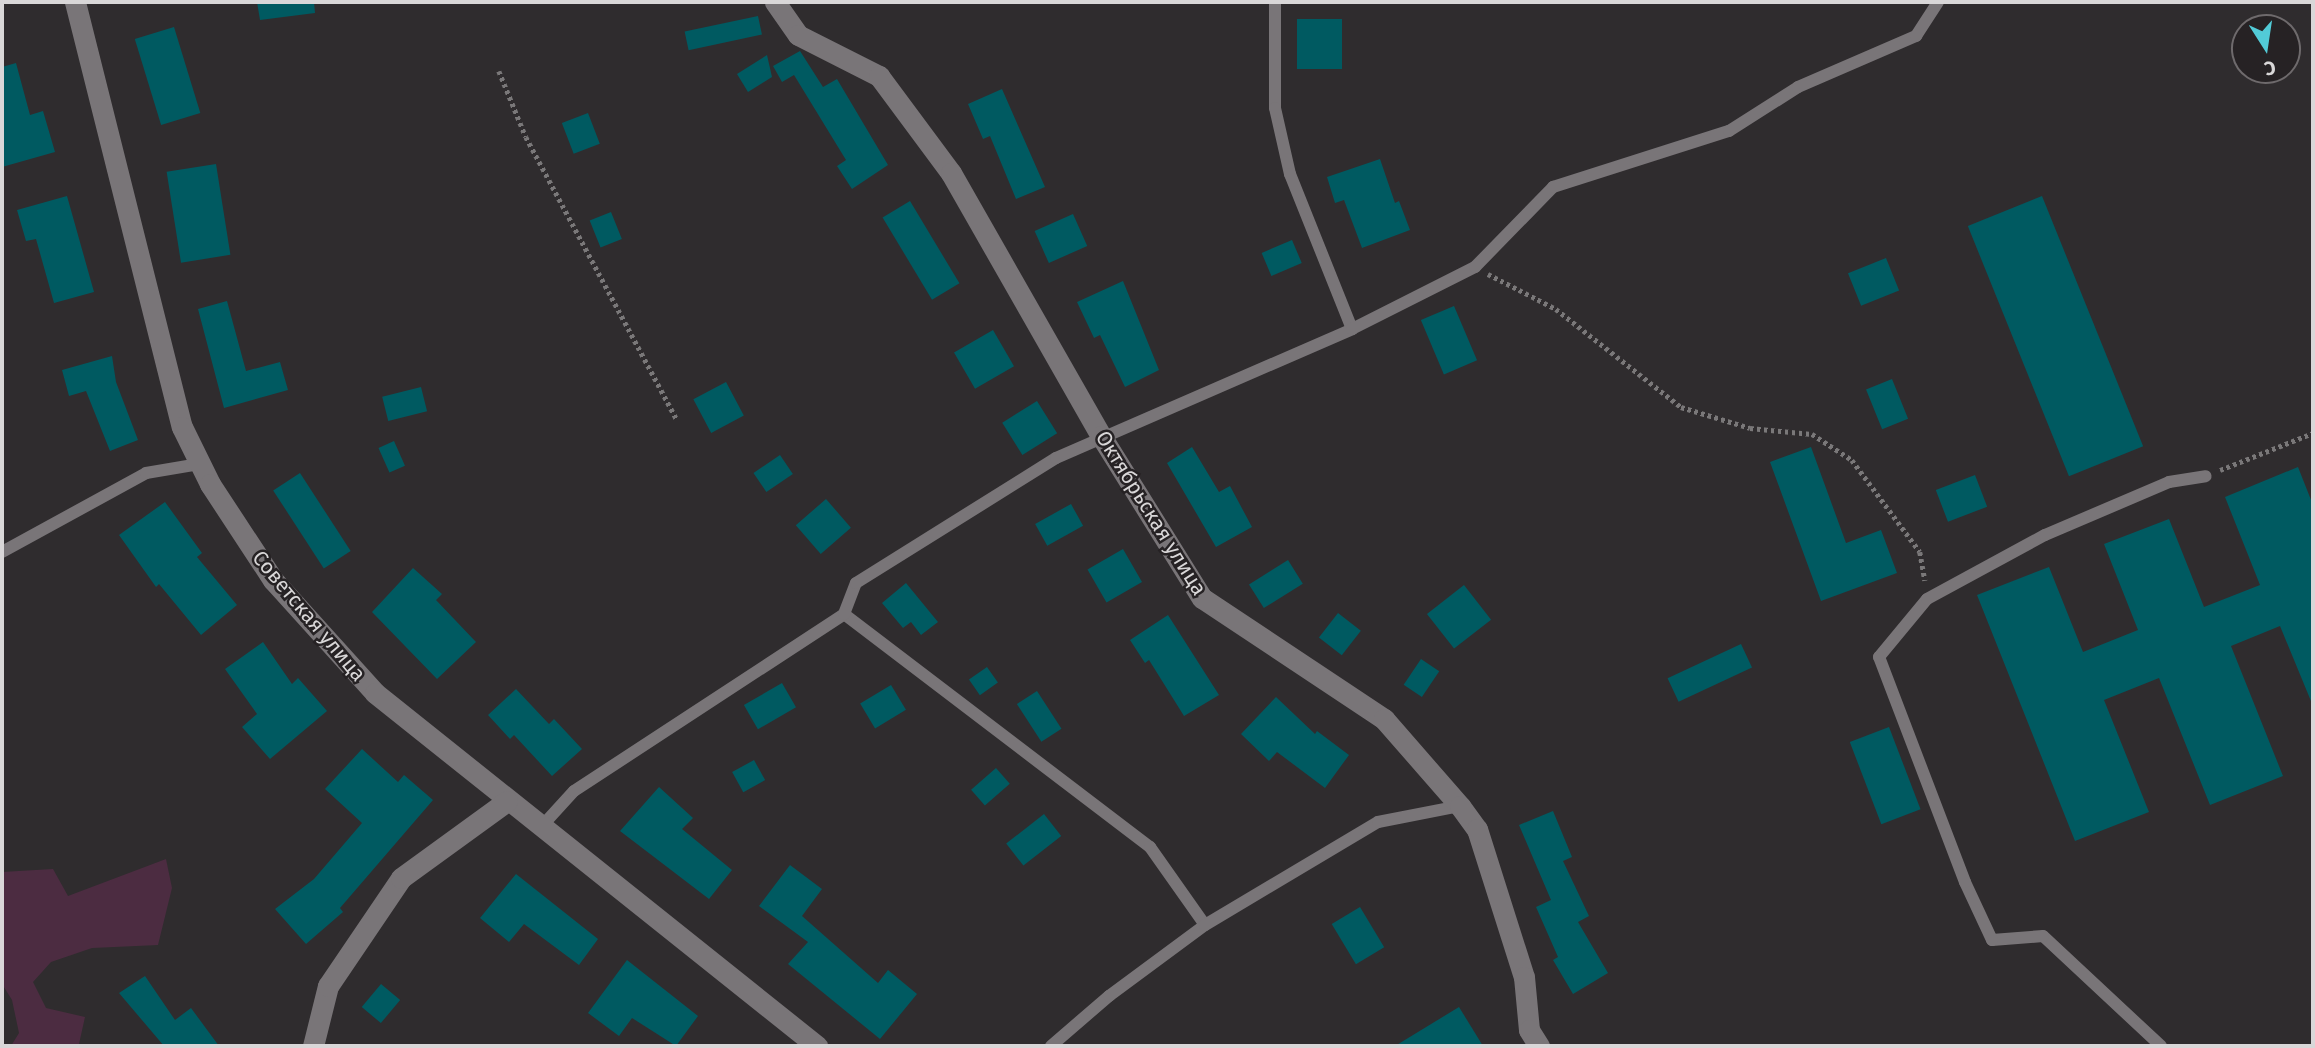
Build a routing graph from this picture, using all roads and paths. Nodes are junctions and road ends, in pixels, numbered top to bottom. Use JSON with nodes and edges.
{"nodes":[{"id":1,"x":75,"y":2,"type":"edge"},
{"id":2,"x":775,"y":2,"type":"edge"},
{"id":3,"x":1275,"y":2,"type":"edge"},
{"id":4,"x":1938,"y":2,"type":"edge"},
{"id":5,"x":499,"y":71,"type":"dead end"},
{"id":6,"x":1475,"y":267,"type":"junction"},
{"id":7,"x":1352,"y":329,"type":"junction"},
{"id":8,"x":676,"y":418,"type":"dead end"},
{"id":9,"x":2313,"y":433,"type":"edge"},
{"id":10,"x":1101,"y":436,"type":"junction"},
{"id":11,"x":199,"y":464,"type":"junction"},
{"id":12,"x":2206,"y":476,"type":"joint"},
{"id":13,"x":2,"y":552,"type":"edge"},
{"id":14,"x":1927,"y":599,"type":"junction"},
{"id":15,"x":844,"y":614,"type":"junction"},
{"id":16,"x":507,"y":801,"type":"junction"},
{"id":17,"x":1460,"y":806,"type":"junction"},
{"id":18,"x":542,"y":826,"type":"junction"},
{"id":19,"x":1205,"y":925,"type":"junction"},
{"id":20,"x":313,"y":1046,"type":"edge"},
{"id":21,"x":817,"y":1046,"type":"edge"},
{"id":22,"x":1051,"y":1046,"type":"edge"},
{"id":23,"x":1539,"y":1046,"type":"edge"},
{"id":24,"x":2161,"y":1046,"type":"edge"}],
"edges":[{"from":1,"to":11,"type":"street","name":"Советская улица"},
{"from":2,"to":10,"type":"street","name":"Октябрьская улица"},
{"from":3,"to":7,"type":"lane"},
{"from":4,"to":6,"type":"lane"},
{"from":5,"to":8,"type":"path"},
{"from":6,"to":7,"type":"lane"},
{"from":6,"to":14,"type":"path"},
{"from":7,"to":10,"type":"lane"},
{"from":9,"to":12,"type":"path"},
{"from":10,"to":15,"type":"lane"},
{"from":10,"to":17,"type":"street","name":"Октябрьская улица"},
{"from":11,"to":13,"type":"lane"},
{"from":11,"to":16,"type":"street","name":"Советская улица"},
{"from":12,"to":14,"type":"lane"},
{"from":14,"to":24,"type":"lane"},
{"from":15,"to":18,"type":"lane"},
{"from":15,"to":19,"type":"lane"},
{"from":16,"to":18,"type":"street","name":"Советская улица"},
{"from":16,"to":20,"type":"street"},
{"from":17,"to":19,"type":"lane"},
{"from":17,"to":23,"type":"street","name":"Октябрьская улица"},
{"from":18,"to":21,"type":"street","name":"Советская улица"},
{"from":19,"to":22,"type":"lane"}]}
